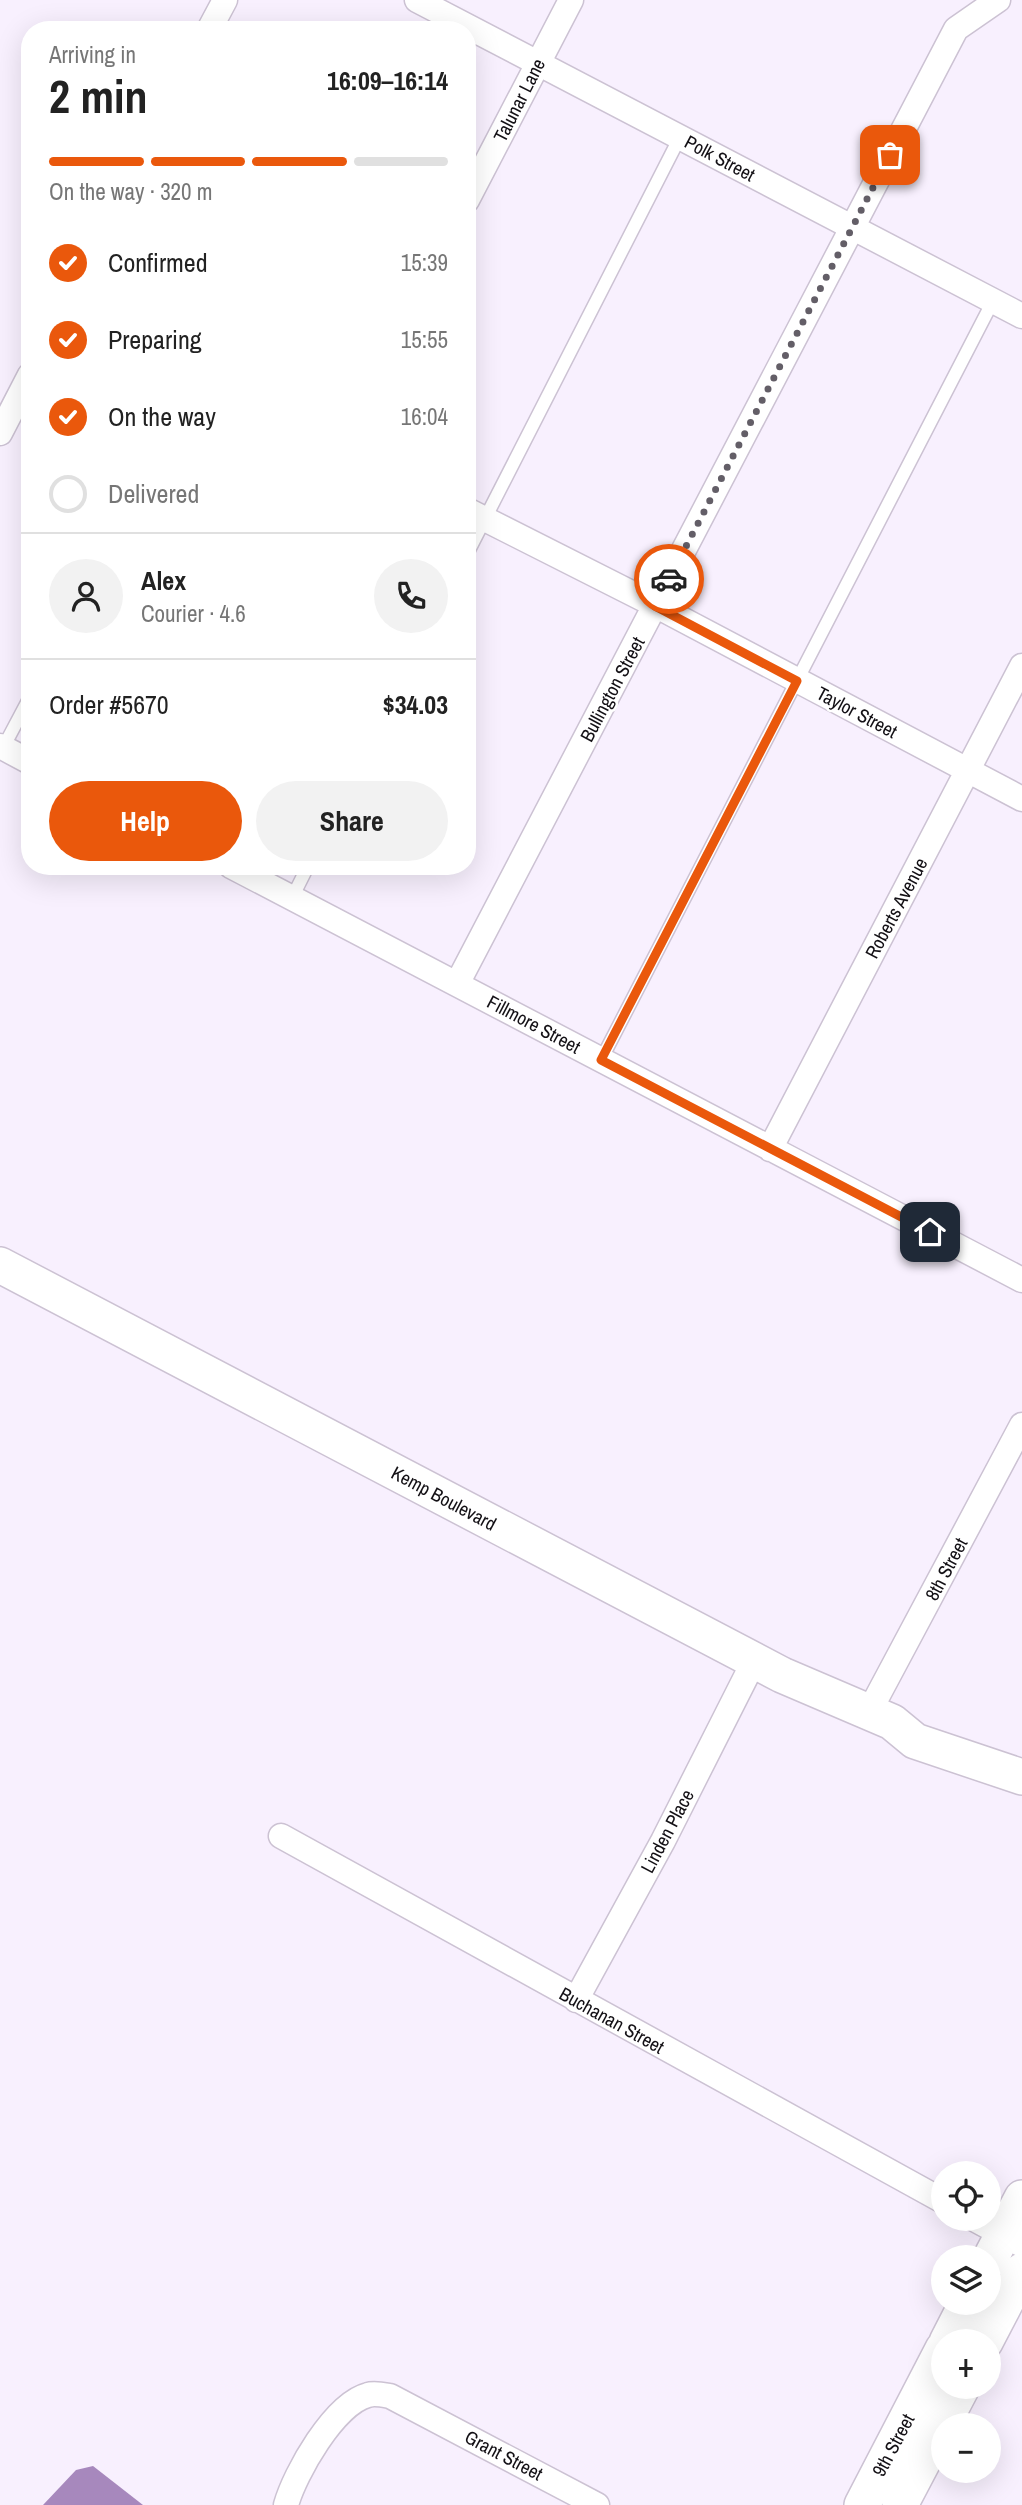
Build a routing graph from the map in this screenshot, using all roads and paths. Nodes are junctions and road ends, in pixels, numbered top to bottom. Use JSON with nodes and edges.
{"nodes":[{"id":1,"x":225,"y":0,"type":"edge"},
{"id":2,"x":417,"y":0,"type":"edge"},
{"id":3,"x":571,"y":0,"type":"edge"},
{"id":4,"x":998,"y":0,"type":"edge"},
{"id":5,"x":214,"y":21,"type":"edge"},
{"id":6,"x":458,"y":21,"type":"edge"},
{"id":7,"x":476,"y":30,"type":"edge"},
{"id":8,"x":538,"y":62,"type":"junction"},
{"id":9,"x":680,"y":137,"type":"junction"},
{"id":10,"x":476,"y":183,"type":"edge"},
{"id":11,"x":852,"y":227,"type":"junction"},
{"id":12,"x":993,"y":301,"type":"junction"},
{"id":13,"x":1022,"y":316,"type":"edge"},
{"id":14,"x":21,"y":392,"type":"edge"},
{"id":15,"x":0,"y":433,"type":"edge"},
{"id":16,"x":476,"y":515,"type":"edge"},
{"id":17,"x":655,"y":606,"type":"junction"},
{"id":18,"x":1022,"y":666,"type":"edge"},
{"id":19,"x":797,"y":681,"type":"junction"},
{"id":20,"x":21,"y":713,"type":"edge"},
{"id":21,"x":2,"y":747,"type":"edge"},
{"id":22,"x":21,"y":757,"type":"edge"},
{"id":23,"x":968,"y":771,"type":"junction"},
{"id":24,"x":1022,"y":799,"type":"edge"},
{"id":25,"x":248,"y":875,"type":"edge"},
{"id":26,"x":304,"y":875,"type":"edge"},
{"id":27,"x":292,"y":898,"type":"junction"},
{"id":28,"x":457,"y":984,"type":"junction"},
{"id":29,"x":601,"y":1060,"type":"junction"},
{"id":30,"x":770,"y":1149,"type":"junction"},
{"id":31,"x":0,"y":1265,"type":"edge"},
{"id":32,"x":1022,"y":1280,"type":"edge"},
{"id":33,"x":1022,"y":1425,"type":"edge"},
{"id":34,"x":754,"y":1661,"type":"junction"},
{"id":35,"x":881,"y":1717,"type":"junction"},
{"id":36,"x":1022,"y":1752,"type":"edge"},
{"id":37,"x":1022,"y":1777,"type":"edge"},
{"id":38,"x":281,"y":1836,"type":"dead end"},
{"id":39,"x":576,"y":2000,"type":"junction"},
{"id":40,"x":931,"y":2194,"type":"edge"},
{"id":41,"x":1022,"y":2198,"type":"edge"},
{"id":42,"x":997,"y":2240,"type":"edge"},
{"id":43,"x":1022,"y":2271,"type":"edge"},
{"id":44,"x":992,"y":2329,"type":"edge"},
{"id":45,"x":931,"y":2372,"type":"edge"},
{"id":46,"x":956,"y":2399,"type":"edge"},
{"id":47,"x":286,"y":2505,"type":"edge"},
{"id":48,"x":597,"y":2505,"type":"edge"},
{"id":49,"x":862,"y":2505,"type":"edge"},
{"id":50,"x":900,"y":2505,"type":"edge"}],
"edges":[{"from":1,"to":5,"type":"street"},
{"from":2,"to":6,"type":"street","name":"Polk Street"},
{"from":3,"to":8,"type":"street","name":"Talunar Lane"},
{"from":4,"to":11,"type":"street","name":"Bullington Street"},
{"from":7,"to":8,"type":"street","name":"Polk Street"},
{"from":8,"to":9,"type":"street","name":"Polk Street"},
{"from":8,"to":10,"type":"street","name":"Talunar Lane"},
{"from":9,"to":11,"type":"street","name":"Polk Street"},
{"from":9,"to":16,"type":"lane"},
{"from":11,"to":12,"type":"street","name":"Polk Street"},
{"from":11,"to":17,"type":"street","name":"Bullington Street"},
{"from":12,"to":13,"type":"street","name":"Polk Street"},
{"from":12,"to":19,"type":"lane"},
{"from":14,"to":15,"type":"street"},
{"from":16,"to":17,"type":"street","name":"Taylor Street"},
{"from":17,"to":19,"type":"street","name":"Taylor Street"},
{"from":17,"to":28,"type":"street","name":"Bullington Street"},
{"from":18,"to":23,"type":"street","name":"Roberts Avenue"},
{"from":19,"to":23,"type":"street","name":"Taylor Street"},
{"from":19,"to":29,"type":"lane"},
{"from":20,"to":21,"type":"lane"},
{"from":21,"to":22,"type":"street"},
{"from":23,"to":24,"type":"street","name":"Taylor Street"},
{"from":23,"to":30,"type":"street","name":"Roberts Avenue"},
{"from":25,"to":27,"type":"street","name":"Fillmore Street"},
{"from":26,"to":27,"type":"lane"},
{"from":27,"to":28,"type":"street","name":"Fillmore Street"},
{"from":28,"to":29,"type":"street","name":"Fillmore Street"},
{"from":29,"to":30,"type":"street","name":"Fillmore Street"},
{"from":30,"to":32,"type":"street","name":"Fillmore Street"},
{"from":31,"to":34,"type":"main road","name":"Kemp Boulevard"},
{"from":33,"to":35,"type":"street","name":"8th Street"},
{"from":34,"to":35,"type":"main road","name":"Kemp Boulevard"},
{"from":34,"to":39,"type":"street","name":"Linden Place"},
{"from":35,"to":36,"type":"main road","name":"Kemp Boulevard"},
{"from":35,"to":37,"type":"main road","name":"Kemp Boulevard"},
{"from":38,"to":39,"type":"street","name":"Buchanan Street"},
{"from":39,"to":40,"type":"street","name":"Buchanan Street"},
{"from":41,"to":42,"type":"main road"},
{"from":43,"to":44,"type":"main road"},
{"from":45,"to":49,"type":"main road","name":"9th Street"},
{"from":46,"to":50,"type":"main road","name":"9th Street"},
{"from":47,"to":48,"type":"street","name":"Grant Street"}]}
